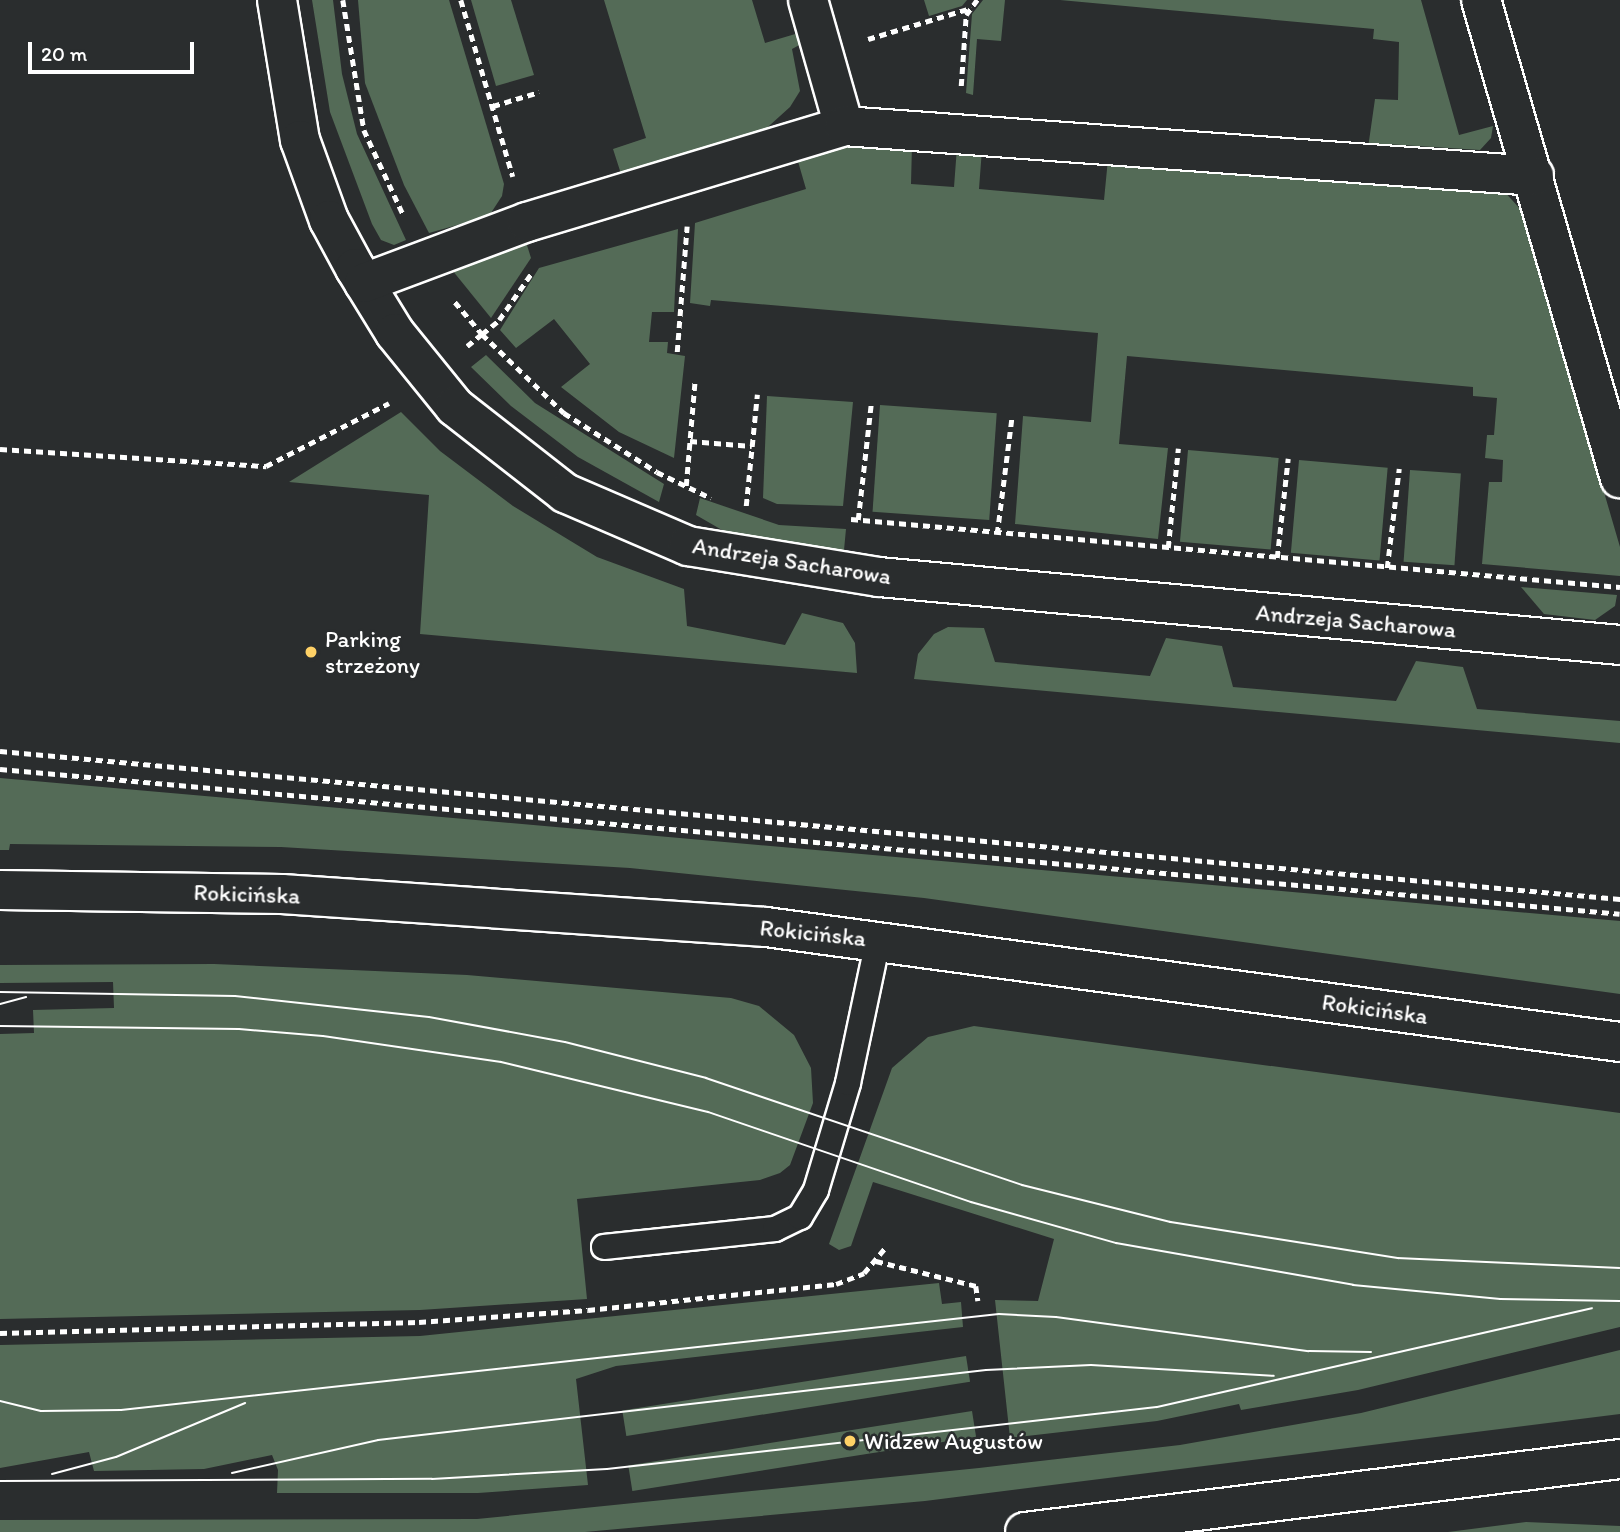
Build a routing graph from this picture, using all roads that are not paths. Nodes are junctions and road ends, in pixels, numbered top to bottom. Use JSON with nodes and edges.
{"nodes":[{"id":1,"x":277,"y":0,"type":"edge"},
{"id":2,"x":808,"y":0,"type":"edge"},
{"id":3,"x":1481,"y":0,"type":"edge"},
{"id":4,"x":844,"y":125,"type":"junction"},
{"id":5,"x":1534,"y":176,"type":"junction"},
{"id":6,"x":364,"y":283,"type":"junction"},
{"id":7,"x":1620,"y":478,"type":"edge"},
{"id":8,"x":1620,"y":645,"type":"edge"},
{"id":9,"x":0,"y":890,"type":"edge"},
{"id":10,"x":878,"y":941,"type":"junction"},
{"id":11,"x":1620,"y":1042,"type":"edge"},
{"id":12,"x":604,"y":1247,"type":"dead end"},
{"id":13,"x":1620,"y":1459,"type":"edge"},
{"id":14,"x":1025,"y":1532,"type":"edge"}],
"edges":[{"from":1,"to":6,"type":"street","name":"Andrzeja Sacharowa"},
{"from":2,"to":4,"type":"street"},
{"from":3,"to":5,"type":"street"},
{"from":4,"to":5,"type":"street"},
{"from":4,"to":6,"type":"street"},
{"from":5,"to":7,"type":"street"},
{"from":6,"to":8,"type":"street","name":"Andrzeja Sacharowa"},
{"from":9,"to":10,"type":"street","name":"Rokicińska"},
{"from":10,"to":11,"type":"street","name":"Rokicińska"},
{"from":10,"to":12,"type":"lane"},
{"from":13,"to":14,"type":"street"}]}
